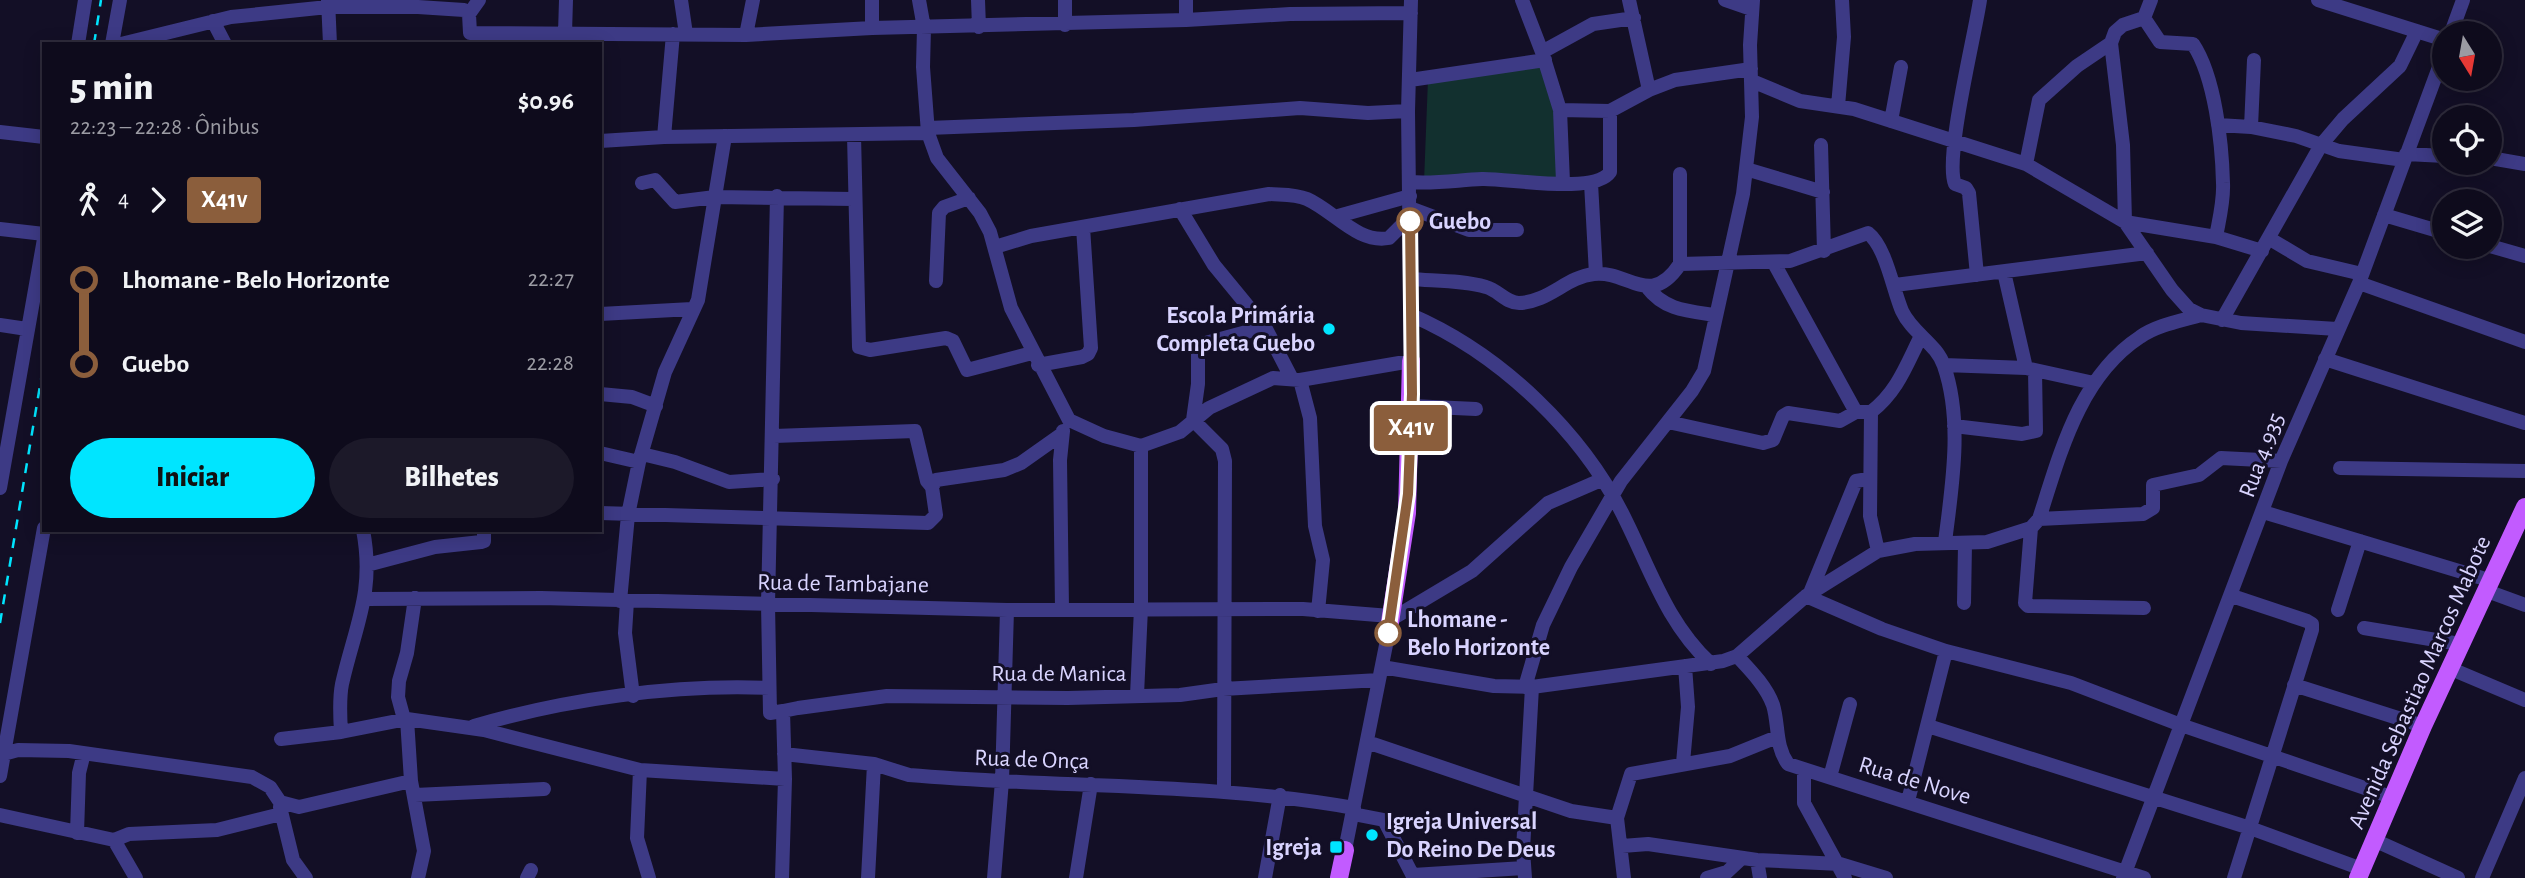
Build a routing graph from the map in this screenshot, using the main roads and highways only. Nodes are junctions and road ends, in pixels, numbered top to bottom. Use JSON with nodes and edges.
{"nodes":[{"id":1,"x":1411,"y":361,"type":"road end"},
{"id":2,"x":2525,"y":508,"type":"edge"},
{"id":3,"x":1389,"y":624,"type":"road end"},
{"id":4,"x":1345,"y":850,"type":"road end"},
{"id":5,"x":2360,"y":874,"type":"edge"},
{"id":6,"x":1339,"y":878,"type":"edge"}],
"edges":[{"from":1,"to":3,"type":"main road"},
{"from":2,"to":5,"type":"main road","name":"Avenida Sebastiao Marcos Mabote"},
{"from":4,"to":6,"type":"main road"}]}
